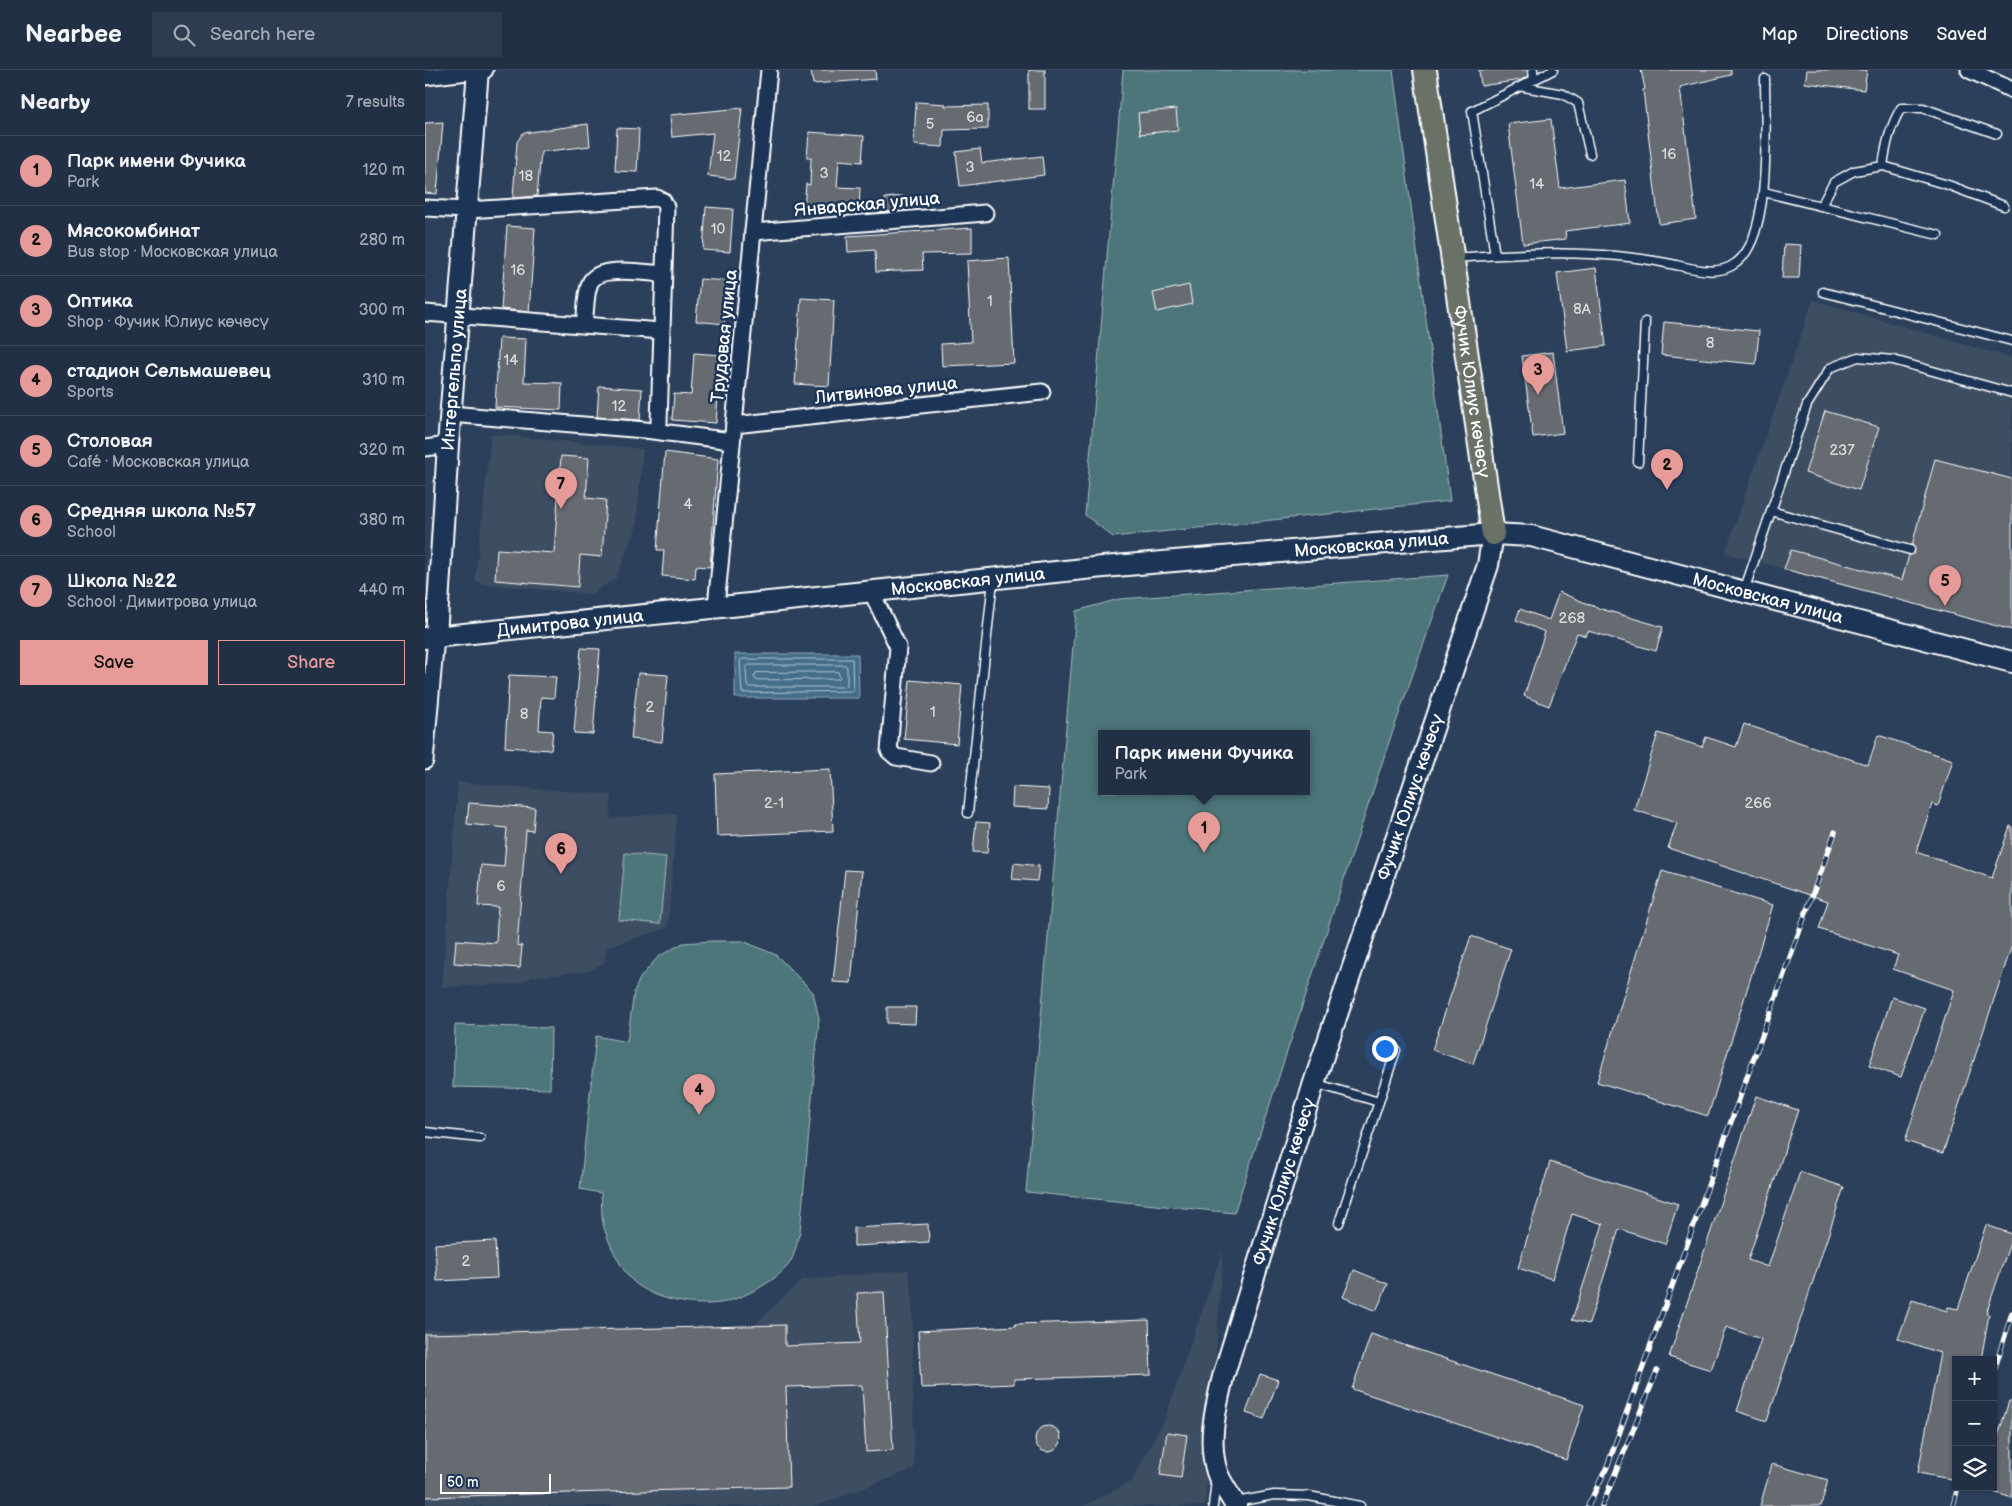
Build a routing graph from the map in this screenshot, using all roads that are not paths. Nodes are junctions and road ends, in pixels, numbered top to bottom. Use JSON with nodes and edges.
{"nodes":[{"id":1,"x":480,"y":70,"type":"edge"},
{"id":2,"x":769,"y":70,"type":"edge"},
{"id":3,"x":1425,"y":70,"type":"edge"},
{"id":4,"x":1533,"y":70,"type":"edge"},
{"id":5,"x":1553,"y":70,"type":"edge"},
{"id":6,"x":1969,"y":70,"type":"edge"},
{"id":7,"x":425,"y":77,"type":"edge"},
{"id":8,"x":1765,"y":79,"type":"dead end"},
{"id":9,"x":1534,"y":80,"type":"junction"},
{"id":10,"x":1524,"y":86,"type":"junction"},
{"id":11,"x":2012,"y":90,"type":"edge"},
{"id":12,"x":1997,"y":134,"type":"dead end"},
{"id":13,"x":1590,"y":154,"type":"dead end"},
{"id":14,"x":1883,"y":166,"type":"junction"},
{"id":15,"x":1763,"y":192,"type":"junction"},
{"id":16,"x":1821,"y":206,"type":"junction"},
{"id":17,"x":2004,"y":206,"type":"dead end"},
{"id":18,"x":425,"y":208,"type":"edge"},
{"id":19,"x":467,"y":210,"type":"junction"},
{"id":20,"x":985,"y":213,"type":"dead end"},
{"id":21,"x":753,"y":232,"type":"junction"},
{"id":22,"x":1938,"y":234,"type":"dead end"},
{"id":23,"x":1495,"y":256,"type":"junction"},
{"id":24,"x":1452,"y":258,"type":"junction"},
{"id":25,"x":663,"y":274,"type":"junction"},
{"id":26,"x":1823,"y":292,"type":"dead end"},
{"id":27,"x":425,"y":313,"type":"edge"},
{"id":28,"x":459,"y":316,"type":"junction"},
{"id":29,"x":1645,"y":322,"type":"dead end"},
{"id":30,"x":584,"y":325,"type":"junction"},
{"id":31,"x":661,"y":331,"type":"junction"},
{"id":32,"x":2012,"y":340,"type":"edge"},
{"id":33,"x":1042,"y":392,"type":"dead end"},
{"id":34,"x":2012,"y":393,"type":"edge"},
{"id":35,"x":451,"y":414,"type":"junction"},
{"id":36,"x":659,"y":423,"type":"dead end"},
{"id":37,"x":734,"y":425,"type":"junction"},
{"id":38,"x":732,"y":441,"type":"junction"},
{"id":39,"x":448,"y":445,"type":"junction"},
{"id":40,"x":425,"y":448,"type":"edge"},
{"id":41,"x":1638,"y":462,"type":"dead end"},
{"id":42,"x":1771,"y":511,"type":"junction"},
{"id":43,"x":1493,"y":534,"type":"junction"},
{"id":44,"x":1910,"y":550,"type":"dead end"},
{"id":45,"x":993,"y":578,"type":"junction"},
{"id":46,"x":871,"y":590,"type":"junction"},
{"id":47,"x":1744,"y":591,"type":"junction"},
{"id":48,"x":716,"y":606,"type":"junction"},
{"id":49,"x":431,"y":638,"type":"edge"},
{"id":50,"x":2012,"y":662,"type":"edge"},
{"id":51,"x":425,"y":760,"type":"edge"},
{"id":52,"x":931,"y":763,"type":"dead end"},
{"id":53,"x":968,"y":813,"type":"dead end"},
{"id":54,"x":1396,"y":1050,"type":"dead end"},
{"id":55,"x":1314,"y":1083,"type":"junction"},
{"id":56,"x":1379,"y":1102,"type":"junction"},
{"id":57,"x":425,"y":1132,"type":"edge"},
{"id":58,"x":480,"y":1138,"type":"dead end"},
{"id":59,"x":1339,"y":1223,"type":"dead end"},
{"id":60,"x":1217,"y":1473,"type":"junction"},
{"id":61,"x":1235,"y":1504,"type":"edge"},
{"id":62,"x":1213,"y":1506,"type":"edge"},
{"id":63,"x":1360,"y":1506,"type":"edge"}],
"edges":[{"from":1,"to":7,"type":"street"},
{"from":1,"to":19,"type":"main road","name":"Интергельпо улица"},
{"from":2,"to":21,"type":"street","name":"Трудовая улица"},
{"from":3,"to":24,"type":"main road","name":"Фучик Юлиус көчөсү"},
{"from":4,"to":9,"type":"lane"},
{"from":5,"to":9,"type":"lane"},
{"from":6,"to":11,"type":"street"},
{"from":8,"to":15,"type":"lane"},
{"from":9,"to":10,"type":"lane"},
{"from":10,"to":13,"type":"lane"},
{"from":10,"to":23,"type":"lane"},
{"from":12,"to":14,"type":"lane"},
{"from":14,"to":16,"type":"lane"},
{"from":14,"to":17,"type":"lane"},
{"from":15,"to":16,"type":"lane"},
{"from":15,"to":23,"type":"lane"},
{"from":16,"to":22,"type":"lane"},
{"from":18,"to":19,"type":"street"},
{"from":19,"to":25,"type":"street"},
{"from":19,"to":28,"type":"main road","name":"Интергельпо улица"},
{"from":20,"to":21,"type":"street","name":"Январская улица"},
{"from":21,"to":37,"type":"street","name":"Трудовая улица"},
{"from":23,"to":24,"type":"lane"},
{"from":24,"to":43,"type":"main road","name":"Фучик Юлиус көчөсү"},
{"from":25,"to":30,"type":"street"},
{"from":25,"to":31,"type":"street"},
{"from":26,"to":32,"type":"lane"},
{"from":27,"to":28,"type":"street"},
{"from":28,"to":30,"type":"street"},
{"from":28,"to":35,"type":"main road","name":"Интергельпо улица"},
{"from":29,"to":41,"type":"lane"},
{"from":30,"to":31,"type":"street"},
{"from":31,"to":36,"type":"street"},
{"from":33,"to":37,"type":"street","name":"Литвинова улица"},
{"from":34,"to":42,"type":"lane"},
{"from":35,"to":38,"type":"street"},
{"from":35,"to":39,"type":"main road","name":"Интергельпо улица"},
{"from":37,"to":38,"type":"street","name":"Трудовая улица"},
{"from":38,"to":48,"type":"street","name":"Трудовая улица"},
{"from":39,"to":40,"type":"street"},
{"from":39,"to":49,"type":"main road","name":"Интергельпо улица"},
{"from":42,"to":44,"type":"lane"},
{"from":42,"to":47,"type":"lane"},
{"from":43,"to":45,"type":"main road","name":"Московская улица"},
{"from":43,"to":47,"type":"main road","name":"Московская улица"},
{"from":43,"to":55,"type":"main road","name":"Фучик Юлиус көчөсү"},
{"from":45,"to":46,"type":"main road","name":"Московская улица"},
{"from":45,"to":53,"type":"lane"},
{"from":46,"to":48,"type":"main road","name":"Московская улица"},
{"from":46,"to":52,"type":"street"},
{"from":47,"to":50,"type":"main road","name":"Московская улица"},
{"from":48,"to":49,"type":"main road","name":"Димитрова улица"},
{"from":49,"to":51,"type":"street","name":"Интергельпо улица"},
{"from":54,"to":56,"type":"lane"},
{"from":55,"to":56,"type":"lane"},
{"from":55,"to":60,"type":"main road","name":"Фучик Юлиус көчөсү"},
{"from":56,"to":59,"type":"lane"},
{"from":57,"to":58,"type":"lane"},
{"from":60,"to":61,"type":"main road","name":"Фучик Юлиус көчөсү"},
{"from":60,"to":62,"type":"lane"},
{"from":61,"to":63,"type":"lane"}]}
